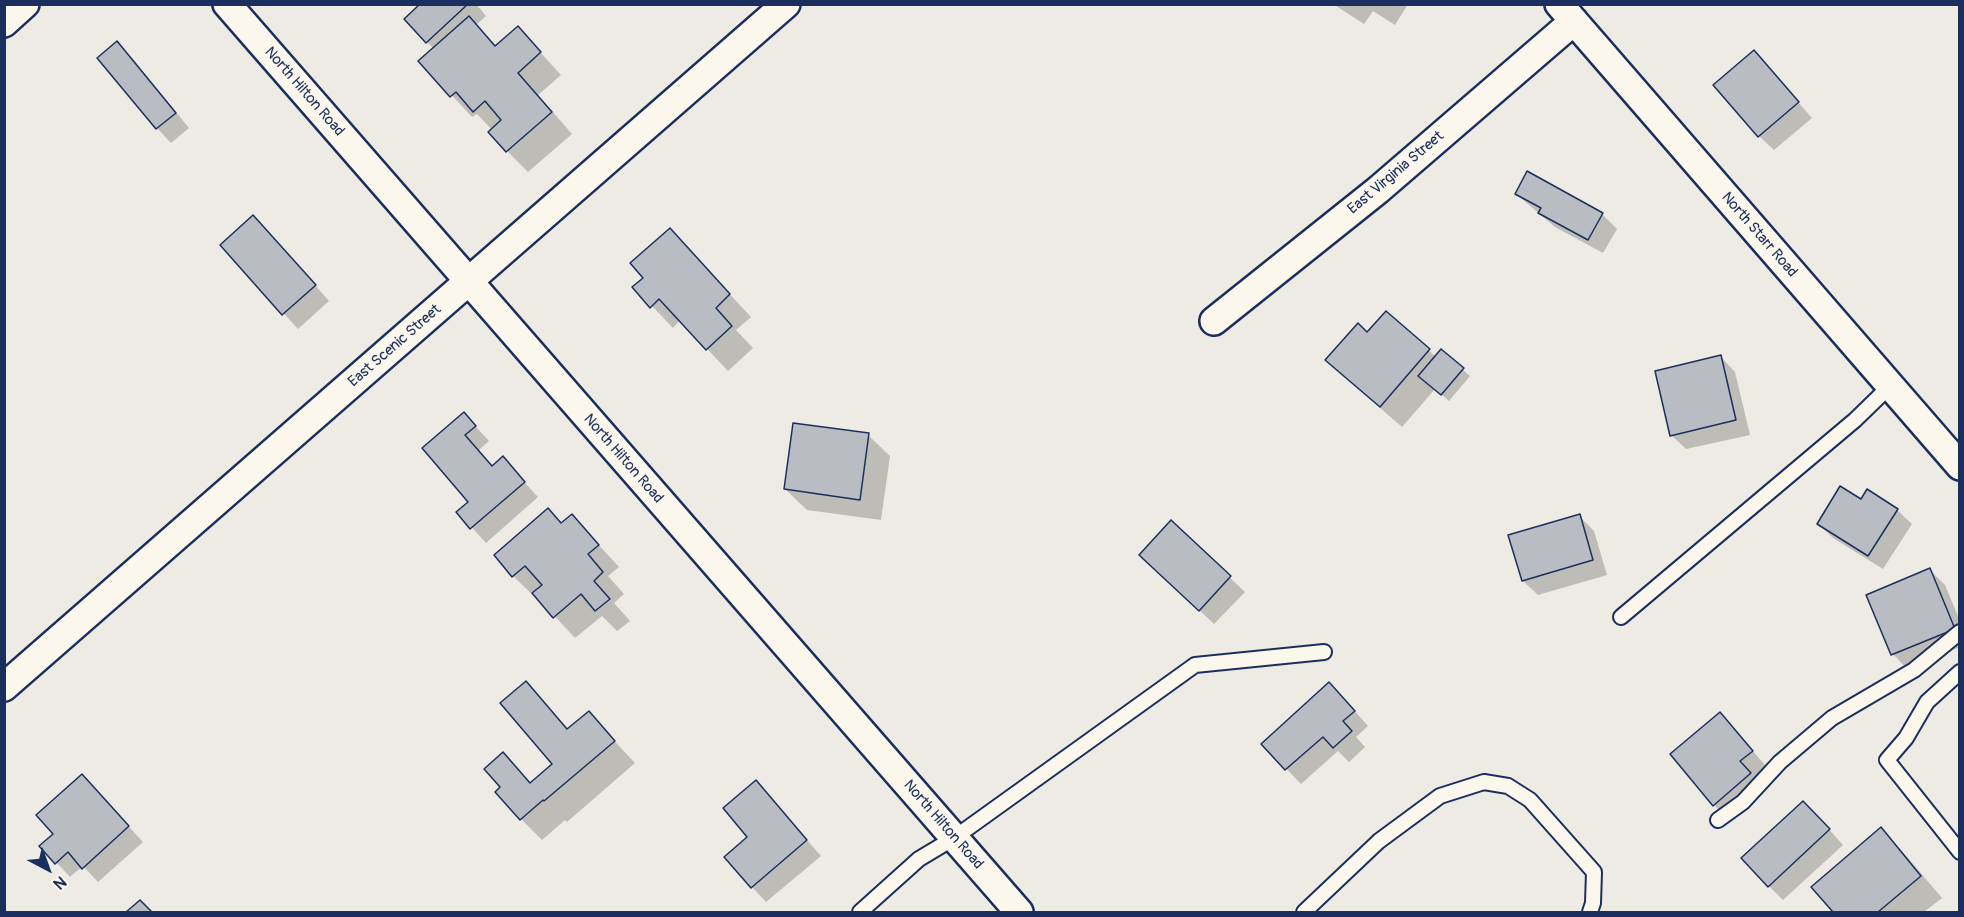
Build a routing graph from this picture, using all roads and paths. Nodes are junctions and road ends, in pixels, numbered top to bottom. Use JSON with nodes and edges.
{"nodes":[{"id":1,"x":26,"y":4,"type":"edge"},
{"id":2,"x":227,"y":4,"type":"edge"},
{"id":3,"x":786,"y":4,"type":"edge"},
{"id":4,"x":1566,"y":13,"type":"edge"},
{"id":5,"x":4,"y":23,"type":"edge"},
{"id":6,"x":469,"y":282,"type":"junction"},
{"id":7,"x":1214,"y":321,"type":"dead end"},
{"id":8,"x":1890,"y":386,"type":"junction"},
{"id":9,"x":1959,"y":466,"type":"edge"},
{"id":10,"x":1622,"y":617,"type":"dead end"},
{"id":11,"x":1959,"y":632,"type":"edge"},
{"id":12,"x":1324,"y":652,"type":"dead end"},
{"id":13,"x":1959,"y":672,"type":"edge"},
{"id":14,"x":4,"y":687,"type":"edge"},
{"id":15,"x":1718,"y":820,"type":"dead end"},
{"id":16,"x":954,"y":838,"type":"junction"},
{"id":17,"x":1959,"y":852,"type":"edge"},
{"id":18,"x":860,"y":912,"type":"edge"},
{"id":19,"x":1019,"y":912,"type":"edge"},
{"id":20,"x":1304,"y":912,"type":"edge"},
{"id":21,"x":1590,"y":912,"type":"edge"}],
"edges":[{"from":1,"to":5,"type":"street"},
{"from":2,"to":6,"type":"street","name":"North Hilton Road"},
{"from":3,"to":6,"type":"street","name":"East Scenic Street"},
{"from":4,"to":7,"type":"street","name":"East Virginia Street"},
{"from":4,"to":8,"type":"street","name":"North Starr Road"},
{"from":6,"to":14,"type":"street","name":"East Scenic Street"},
{"from":6,"to":16,"type":"street","name":"North Hilton Road"},
{"from":8,"to":9,"type":"street","name":"North Starr Road"},
{"from":8,"to":10,"type":"lane"},
{"from":11,"to":15,"type":"lane"},
{"from":12,"to":16,"type":"lane"},
{"from":13,"to":17,"type":"lane"},
{"from":16,"to":18,"type":"lane"},
{"from":16,"to":19,"type":"street","name":"North Hilton Road"},
{"from":20,"to":21,"type":"lane"}]}
